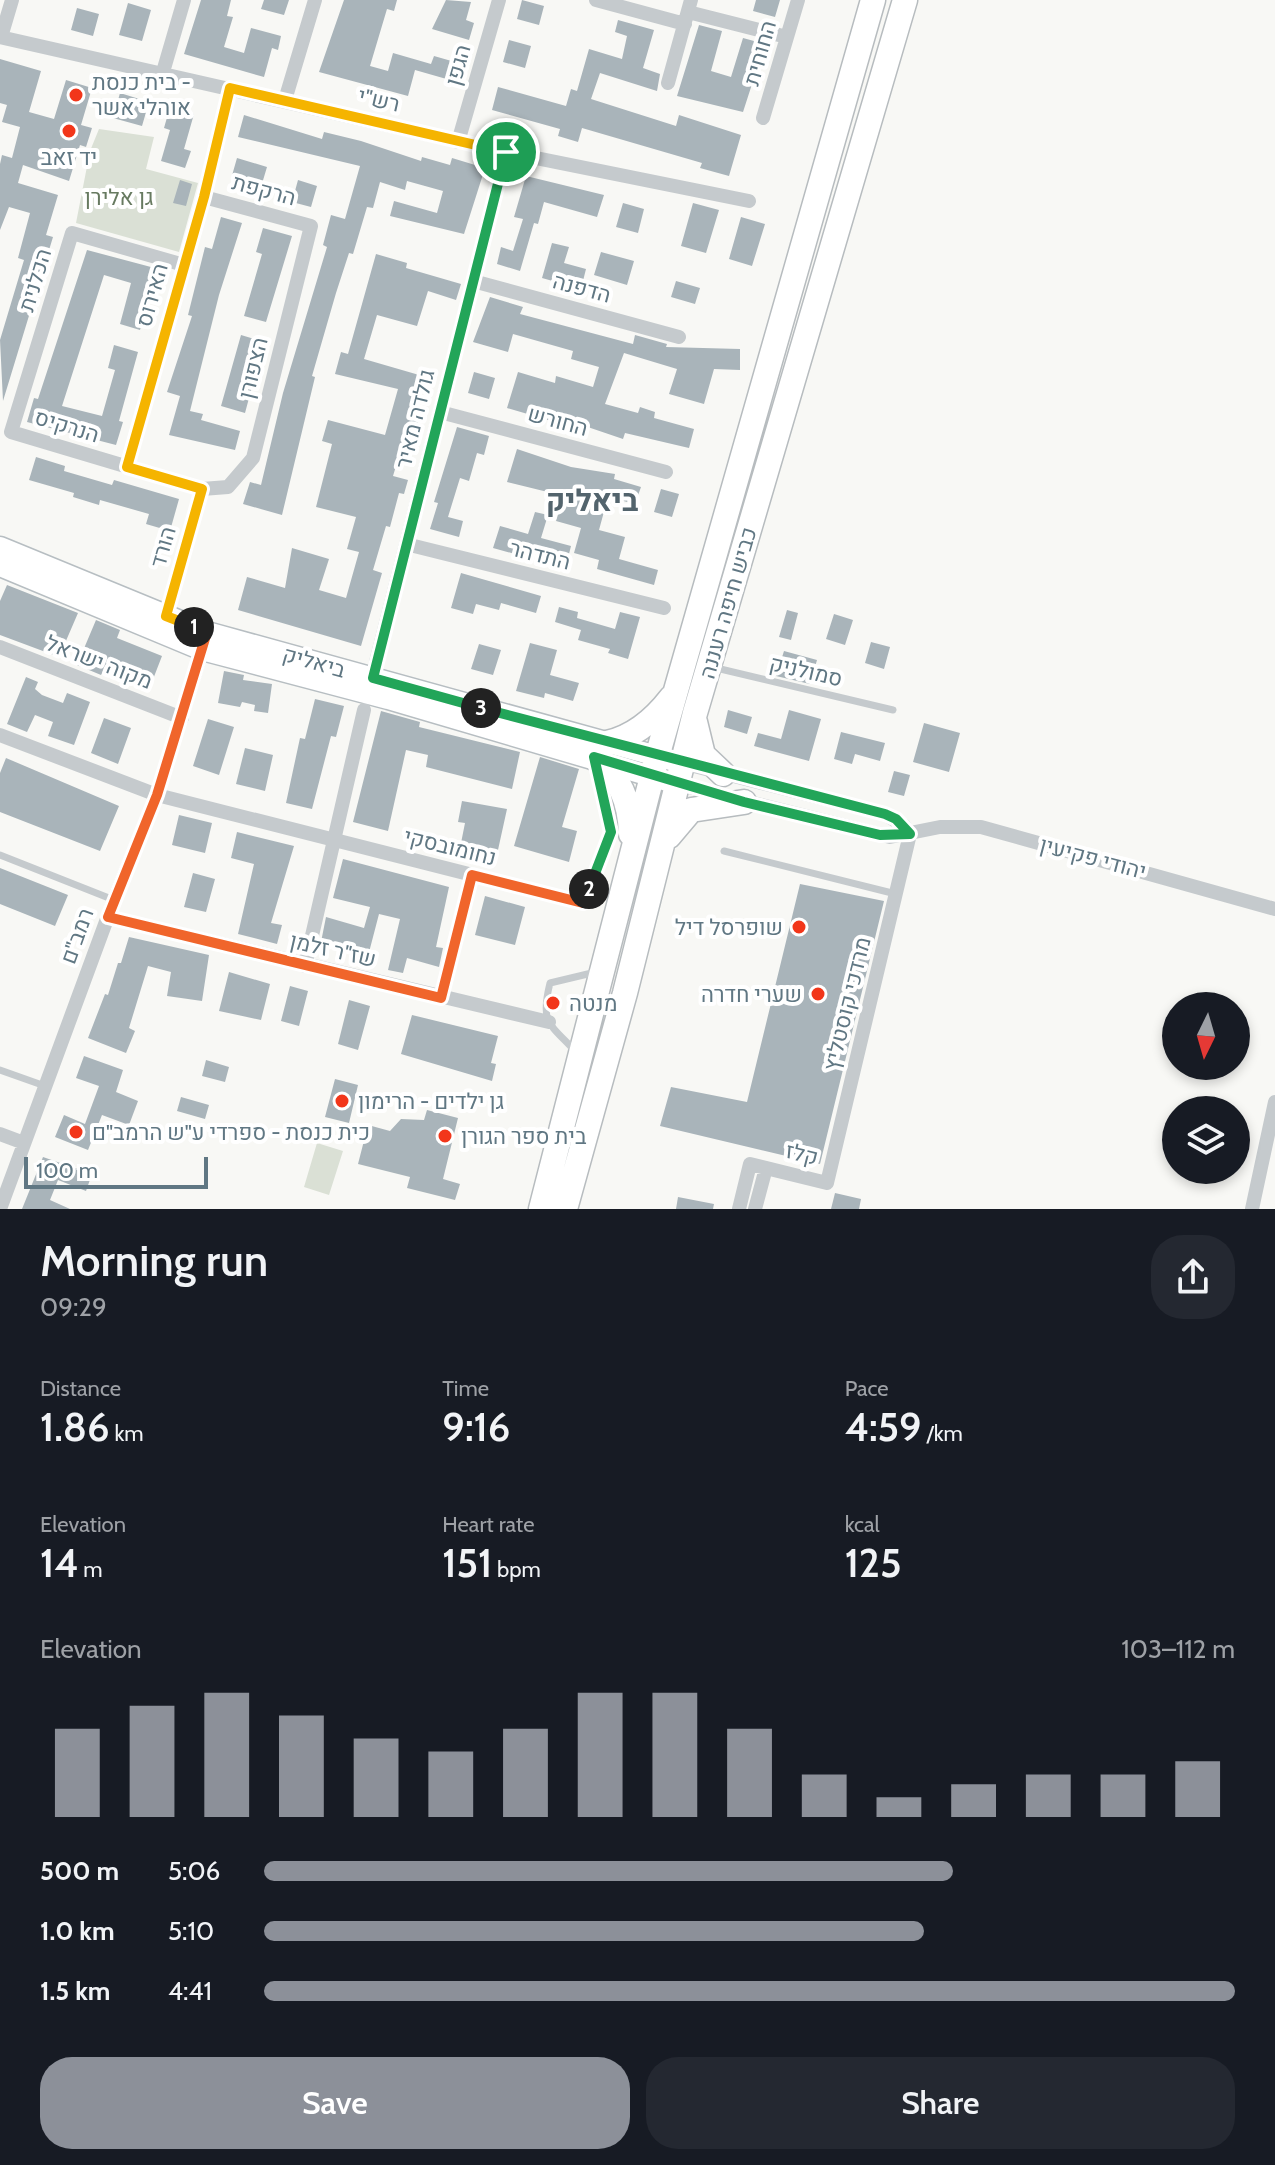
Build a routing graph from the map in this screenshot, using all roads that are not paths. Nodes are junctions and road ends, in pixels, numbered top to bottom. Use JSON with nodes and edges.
{"nodes":[{"id":1,"x":12,"y":0,"type":"edge"},
{"id":2,"x":184,"y":0,"type":"edge"},
{"id":3,"x":315,"y":0,"type":"edge"},
{"id":4,"x":499,"y":0,"type":"edge"},
{"id":5,"x":596,"y":0,"type":"edge"},
{"id":6,"x":798,"y":0,"type":"edge"},
{"id":7,"x":873,"y":0,"type":"edge"},
{"id":8,"x":905,"y":0,"type":"edge"},
{"id":9,"x":688,"y":12,"type":"edge"},
{"id":10,"x":0,"y":37,"type":"edge"},
{"id":11,"x":787,"y":37,"type":"junction"},
{"id":12,"x":163,"y":72,"type":"junction"},
{"id":13,"x":668,"y":83,"type":"dead end"},
{"id":14,"x":230,"y":88,"type":"junction"},
{"id":15,"x":285,"y":100,"type":"junction"},
{"id":16,"x":763,"y":118,"type":"dead end"},
{"id":17,"x":458,"y":142,"type":"junction"},
{"id":18,"x":506,"y":152,"type":"junction"},
{"id":19,"x":204,"y":197,"type":"junction"},
{"id":20,"x":749,"y":201,"type":"dead end"},
{"id":21,"x":311,"y":226,"type":"joint"},
{"id":22,"x":184,"y":265,"type":"junction"},
{"id":23,"x":473,"y":281,"type":"junction"},
{"id":24,"x":679,"y":337,"type":"dead end"},
{"id":25,"x":440,"y":412,"type":"junction"},
{"id":26,"x":11,"y":432,"type":"joint"},
{"id":27,"x":127,"y":467,"type":"junction"},
{"id":28,"x":666,"y":472,"type":"dead end"},
{"id":29,"x":202,"y":489,"type":"junction"},
{"id":30,"x":406,"y":544,"type":"junction"},
{"id":31,"x":0,"y":547,"type":"edge"},
{"id":32,"x":0,"y":566,"type":"edge"},
{"id":33,"x":664,"y":608,"type":"dead end"},
{"id":34,"x":166,"y":616,"type":"junction"},
{"id":35,"x":204,"y":641,"type":"junction"},
{"id":36,"x":0,"y":647,"type":"edge"},
{"id":37,"x":710,"y":667,"type":"junction"},
{"id":38,"x":675,"y":693,"type":"junction"},
{"id":39,"x":372,"y":695,"type":"junction"},
{"id":40,"x":893,"y":710,"type":"dead end"},
{"id":41,"x":695,"y":713,"type":"junction"},
{"id":42,"x":182,"y":718,"type":"junction"},
{"id":43,"x":0,"y":735,"type":"edge"},
{"id":44,"x":600,"y":750,"type":"junction"},
{"id":45,"x":655,"y":766,"type":"junction"},
{"id":46,"x":679,"y":774,"type":"junction"},
{"id":47,"x":723,"y":774,"type":"junction"},
{"id":48,"x":157,"y":795,"type":"junction"},
{"id":49,"x":744,"y":802,"type":"junction"},
{"id":50,"x":910,"y":834,"type":"junction"},
{"id":51,"x":334,"y":840,"type":"junction"},
{"id":52,"x":631,"y":850,"type":"junction"},
{"id":53,"x":724,"y":851,"type":"dead end"},
{"id":54,"x":0,"y":855,"type":"edge"},
{"id":55,"x":660,"y":856,"type":"junction"},
{"id":56,"x":472,"y":875,"type":"junction"},
{"id":57,"x":896,"y":894,"type":"junction"},
{"id":58,"x":114,"y":900,"type":"junction"},
{"id":59,"x":1275,"y":909,"type":"edge"},
{"id":60,"x":108,"y":917,"type":"junction"},
{"id":61,"x":305,"y":966,"type":"junction"},
{"id":62,"x":602,"y":970,"type":"junction"},
{"id":63,"x":441,"y":998,"type":"junction"},
{"id":64,"x":549,"y":1022,"type":"junction"},
{"id":65,"x":580,"y":1055,"type":"junction"},
{"id":66,"x":0,"y":1070,"type":"edge"},
{"id":67,"x":45,"y":1086,"type":"junction"},
{"id":68,"x":1275,"y":1102,"type":"edge"},
{"id":69,"x":0,"y":1134,"type":"edge"},
{"id":70,"x":24,"y":1143,"type":"junction"},
{"id":71,"x":766,"y":1168,"type":"junction"},
{"id":72,"x":827,"y":1183,"type":"joint"},
{"id":73,"x":0,"y":1209,"type":"edge"},
{"id":74,"x":541,"y":1209,"type":"edge"},
{"id":75,"x":565,"y":1209,"type":"edge"},
{"id":76,"x":739,"y":1209,"type":"edge"},
{"id":77,"x":755,"y":1209,"type":"edge"},
{"id":78,"x":1252,"y":1209,"type":"edge"}],
"edges":[{"from":1,"to":10,"type":"street"},
{"from":2,"to":12,"type":"street"},
{"from":3,"to":15,"type":"street"},
{"from":4,"to":17,"type":"street","name":"הגפן"},
{"from":5,"to":9,"type":"street"},
{"from":6,"to":11,"type":"street","name":"החוחית"},
{"from":7,"to":38,"type":"highway","name":"כביש חיפה רעננה"},
{"from":8,"to":37,"type":"highway","name":"כביש חיפה רעננה"},
{"from":9,"to":11,"type":"street"},
{"from":9,"to":13,"type":"street"},
{"from":10,"to":12,"type":"street","name":"רש\"י"},
{"from":11,"to":16,"type":"street","name":"החוחית"},
{"from":12,"to":14,"type":"street","name":"רש\"י"},
{"from":14,"to":15,"type":"street","name":"רש\"י"},
{"from":14,"to":19,"type":"street","name":"האירוס"},
{"from":15,"to":17,"type":"street","name":"רש\"י"},
{"from":17,"to":18,"type":"street","name":"רש\"י"},
{"from":18,"to":20,"type":"street","name":"רש\"י"},
{"from":18,"to":23,"type":"street","name":"גולדה מאיר"},
{"from":19,"to":21,"type":"street","name":"הרקפת"},
{"from":19,"to":22,"type":"street","name":"האירוס"},
{"from":21,"to":29,"type":"street","name":"הצפורן"},
{"from":22,"to":26,"type":"street","name":"הכלנית"},
{"from":22,"to":27,"type":"street","name":"האירוס"},
{"from":23,"to":24,"type":"street","name":"הדפנה"},
{"from":23,"to":25,"type":"street","name":"גולדה מאיר"},
{"from":25,"to":28,"type":"street","name":"החורש"},
{"from":25,"to":30,"type":"street","name":"גולדה מאיר"},
{"from":26,"to":27,"type":"street","name":"הנרקיס"},
{"from":27,"to":29,"type":"street","name":"הנרקיס"},
{"from":29,"to":34,"type":"street","name":"הורד"},
{"from":30,"to":33,"type":"street","name":"התדהר"},
{"from":30,"to":39,"type":"street","name":"גולדה מאיר"},
{"from":31,"to":34,"type":"main road","name":"ביאליק"},
{"from":32,"to":35,"type":"main road","name":"ביאליק"},
{"from":34,"to":35,"type":"main road","name":"ביאליק"},
{"from":35,"to":39,"type":"main road","name":"ביאליק"},
{"from":35,"to":42,"type":"street","name":"רמב\"ם"},
{"from":36,"to":42,"type":"street","name":"מקוה ישראל"},
{"from":37,"to":40,"type":"lane","name":"סמולניק"},
{"from":37,"to":41,"type":"highway","name":"כביש חיפה רעננה"},
{"from":38,"to":44,"type":"highway"},
{"from":38,"to":45,"type":"highway","name":"כביש חיפה רעננה"},
{"from":39,"to":44,"type":"main road","name":"ביאליק"},
{"from":39,"to":51,"type":"street","name":"גולדה מאיר"},
{"from":41,"to":46,"type":"highway","name":"כביש חיפה רעננה"},
{"from":41,"to":47,"type":"highway"},
{"from":42,"to":48,"type":"street","name":"רמב\"ם"},
{"from":43,"to":48,"type":"street","name":"נחומובסקי"},
{"from":44,"to":45,"type":"main road","name":"ביאליק"},
{"from":44,"to":52,"type":"highway"},
{"from":44,"to":56,"type":"street","name":"נחומובסקי"},
{"from":45,"to":46,"type":"main road","name":"יהודי פקיעין"},
{"from":45,"to":52,"type":"highway","name":"כביש חיפה רעננה"},
{"from":46,"to":47,"type":"street","name":"יהודי פקיעין"},
{"from":46,"to":49,"type":"street","name":"יהודי פקיעין"},
{"from":46,"to":55,"type":"highway","name":"כביש חיפה רעננה"},
{"from":47,"to":50,"type":"street","name":"יהודי פקיעין"},
{"from":48,"to":51,"type":"street","name":"נחומובסקי"},
{"from":48,"to":58,"type":"street","name":"רמב\"ם"},
{"from":49,"to":50,"type":"street","name":"יהודי פקיעין"},
{"from":49,"to":55,"type":"highway"},
{"from":50,"to":57,"type":"street","name":"מרדכי קוסטליץ"},
{"from":50,"to":59,"type":"street","name":"יהודי פקיעין"},
{"from":51,"to":56,"type":"street","name":"נחומובסקי"},
{"from":51,"to":61,"type":"street","name":"גולדה מאיר"},
{"from":52,"to":62,"type":"highway","name":"כביש חיפה רעננה"},
{"from":53,"to":57,"type":"lane"},
{"from":54,"to":58,"type":"lane"},
{"from":55,"to":75,"type":"highway","name":"כביש חיפה רעננה"},
{"from":56,"to":63,"type":"street"},
{"from":57,"to":72,"type":"street","name":"מרדכי קוסטליץ"},
{"from":58,"to":60,"type":"street","name":"רמב\"ם"},
{"from":60,"to":61,"type":"street","name":"שז\"ר זלמן"},
{"from":60,"to":67,"type":"street","name":"רמב\"ם"},
{"from":61,"to":63,"type":"street","name":"שז\"ר זלמן"},
{"from":62,"to":64,"type":"lane"},
{"from":62,"to":65,"type":"highway","name":"כביש חיפה רעננה"},
{"from":63,"to":64,"type":"street","name":"שז\"ר זלמן"},
{"from":64,"to":65,"type":"lane"},
{"from":65,"to":74,"type":"highway","name":"כביש חיפה רעננה"},
{"from":66,"to":67,"type":"lane"},
{"from":67,"to":70,"type":"street","name":"רמב\"ם"},
{"from":68,"to":78,"type":"street"},
{"from":69,"to":70,"type":"street"},
{"from":70,"to":73,"type":"street","name":"רמב\"ם"},
{"from":71,"to":72,"type":"street","name":"קלז"},
{"from":71,"to":76,"type":"street","name":"קלז"},
{"from":71,"to":77,"type":"street","name":"קלז"}]}
